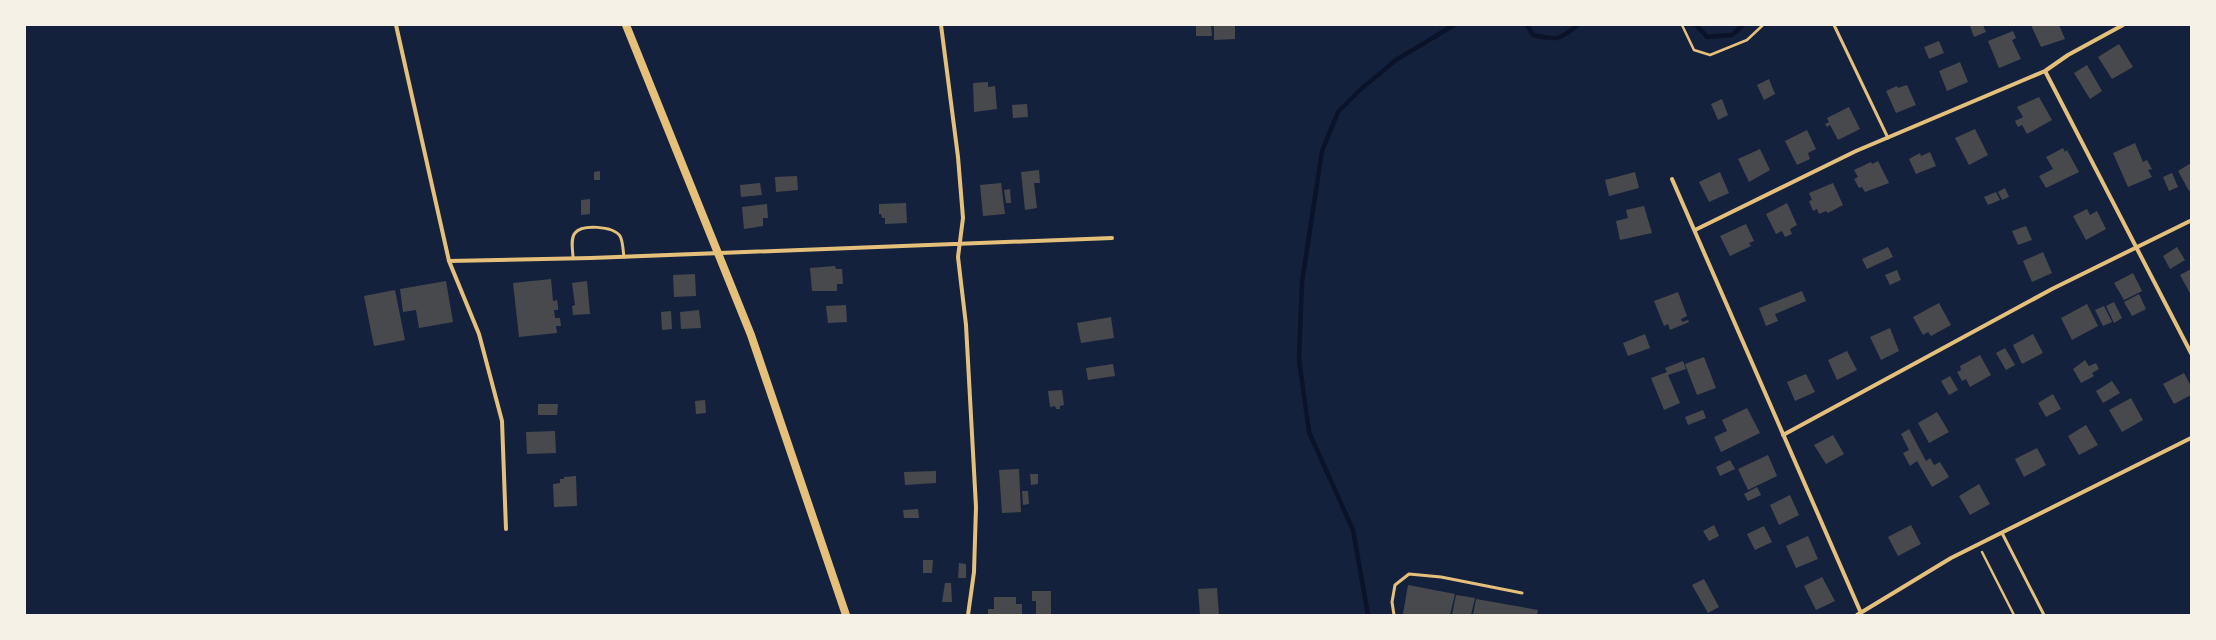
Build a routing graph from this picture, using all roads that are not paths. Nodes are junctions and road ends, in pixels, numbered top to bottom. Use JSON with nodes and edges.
{"nodes":[{"id":1,"x":396,"y":25,"type":"edge"},
{"id":2,"x":626,"y":25,"type":"edge"},
{"id":3,"x":941,"y":25,"type":"edge"},
{"id":4,"x":1834,"y":25,"type":"edge"},
{"id":5,"x":2123,"y":25,"type":"edge"},
{"id":6,"x":2045,"y":71,"type":"junction"},
{"id":7,"x":1888,"y":138,"type":"junction"},
{"id":8,"x":1672,"y":178,"type":"dead end"},
{"id":9,"x":2190,"y":220,"type":"dead end"},
{"id":10,"x":1695,"y":230,"type":"junction"},
{"id":11,"x":1112,"y":238,"type":"dead end"},
{"id":12,"x":959,"y":243,"type":"junction"},
{"id":13,"x":2136,"y":246,"type":"junction"},
{"id":14,"x":717,"y":252,"type":"junction"},
{"id":15,"x":624,"y":257,"type":"junction"},
{"id":16,"x":573,"y":258,"type":"junction"},
{"id":17,"x":449,"y":261,"type":"junction"},
{"id":18,"x":2191,"y":353,"type":"edge"},
{"id":19,"x":1783,"y":435,"type":"junction"},
{"id":20,"x":2191,"y":438,"type":"edge"},
{"id":21,"x":506,"y":529,"type":"dead end"},
{"id":22,"x":2002,"y":533,"type":"junction"},
{"id":23,"x":1522,"y":593,"type":"dead end"},
{"id":24,"x":1859,"y":614,"type":"edge"},
{"id":25,"x":846,"y":615,"type":"edge"},
{"id":26,"x":968,"y":615,"type":"edge"},
{"id":27,"x":1394,"y":615,"type":"edge"},
{"id":28,"x":2044,"y":615,"type":"edge"}],
"edges":[{"from":1,"to":17,"type":"street"},
{"from":2,"to":14,"type":"main road"},
{"from":3,"to":12,"type":"street"},
{"from":4,"to":7,"type":"lane"},
{"from":5,"to":6,"type":"street"},
{"from":6,"to":7,"type":"street"},
{"from":6,"to":13,"type":"street"},
{"from":7,"to":10,"type":"street"},
{"from":8,"to":10,"type":"street"},
{"from":9,"to":13,"type":"street"},
{"from":10,"to":19,"type":"street"},
{"from":11,"to":12,"type":"street"},
{"from":12,"to":14,"type":"street"},
{"from":12,"to":26,"type":"street"},
{"from":13,"to":18,"type":"street"},
{"from":13,"to":19,"type":"street"},
{"from":14,"to":15,"type":"street"},
{"from":14,"to":25,"type":"main road"},
{"from":15,"to":16,"type":"street"},
{"from":15,"to":16,"type":"lane"},
{"from":16,"to":17,"type":"street"},
{"from":17,"to":21,"type":"street"},
{"from":19,"to":24,"type":"street"},
{"from":20,"to":22,"type":"street"},
{"from":22,"to":24,"type":"street"},
{"from":22,"to":28,"type":"lane"},
{"from":23,"to":27,"type":"lane"}]}
